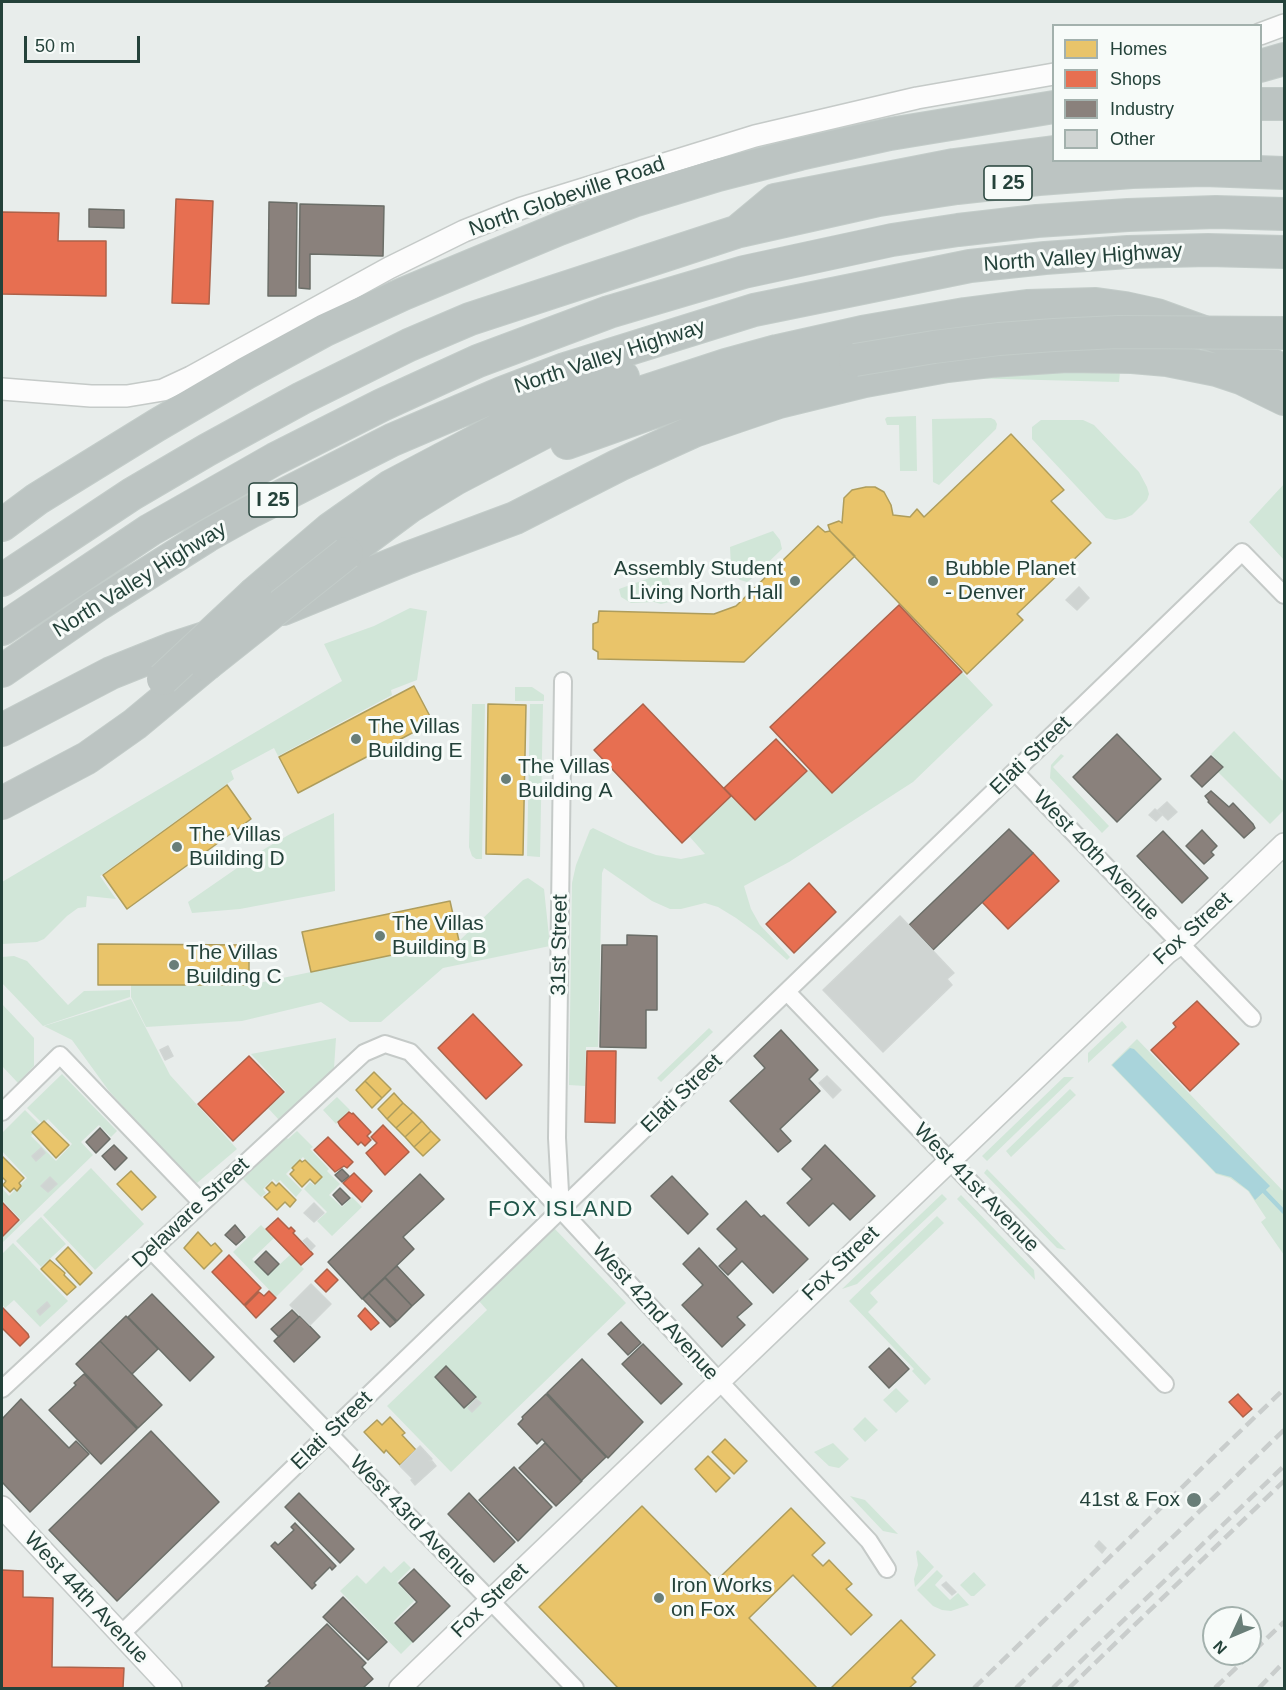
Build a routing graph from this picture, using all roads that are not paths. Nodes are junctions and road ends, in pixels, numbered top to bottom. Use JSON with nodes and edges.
{"nodes":[{"id":1,"x":1284,"y":25,"type":"edge"},
{"id":2,"x":1262,"y":33,"type":"edge"},
{"id":3,"x":1284,"y":59,"type":"edge"},
{"id":4,"x":1262,"y":65,"type":"edge"},
{"id":5,"x":1052,"y":74,"type":"edge"},
{"id":6,"x":1284,"y":103,"type":"edge"},
{"id":7,"x":1262,"y":104,"type":"edge"},
{"id":8,"x":1052,"y":107,"type":"edge"},
{"id":9,"x":1262,"y":110,"type":"edge"},
{"id":10,"x":1052,"y":152,"type":"edge"},
{"id":11,"x":1284,"y":172,"type":"edge"},
{"id":12,"x":1284,"y":214,"type":"edge"},
{"id":13,"x":736,"y":232,"type":"junction"},
{"id":14,"x":1284,"y":252,"type":"edge"},
{"id":15,"x":754,"y":310,"type":"junction"},
{"id":16,"x":1284,"y":333,"type":"edge"},
{"id":17,"x":1284,"y":372,"type":"edge"},
{"id":18,"x":2,"y":389,"type":"edge"},
{"id":19,"x":737,"y":389,"type":"junction"},
{"id":20,"x":1284,"y":399,"type":"edge"},
{"id":21,"x":2,"y":525,"type":"edge"},
{"id":22,"x":358,"y":545,"type":"junction"},
{"id":23,"x":408,"y":558,"type":"junction"},
{"id":24,"x":2,"y":580,"type":"edge"},
{"id":25,"x":1284,"y":595,"type":"edge"},
{"id":26,"x":2,"y":628,"type":"edge"},
{"id":27,"x":2,"y":671,"type":"edge"},
{"id":28,"x":563,"y":681,"type":"dead end"},
{"id":29,"x":2,"y":730,"type":"edge"},
{"id":30,"x":1015,"y":772,"type":"junction"},
{"id":31,"x":2,"y":802,"type":"edge"},
{"id":32,"x":1284,"y":844,"type":"edge"},
{"id":33,"x":1181,"y":944,"type":"junction"},
{"id":34,"x":787,"y":992,"type":"junction"},
{"id":35,"x":1252,"y":1018,"type":"dead end"},
{"id":36,"x":386,"y":1044,"type":"joint"},
{"id":37,"x":2,"y":1112,"type":"edge"},
{"id":38,"x":950,"y":1161,"type":"junction"},
{"id":39,"x":202,"y":1203,"type":"junction"},
{"id":40,"x":561,"y":1210,"type":"junction"},
{"id":41,"x":151,"y":1251,"type":"junction"},
{"id":42,"x":718,"y":1382,"type":"junction"},
{"id":43,"x":1165,"y":1384,"type":"dead end"},
{"id":44,"x":2,"y":1389,"type":"edge"},
{"id":45,"x":329,"y":1434,"type":"junction"},
{"id":46,"x":2,"y":1507,"type":"edge"},
{"id":47,"x":887,"y":1569,"type":"dead end"},
{"id":48,"x":490,"y":1600,"type":"junction"},
{"id":49,"x":120,"y":1635,"type":"junction"},
{"id":50,"x":171,"y":1689,"type":"edge"},
{"id":51,"x":400,"y":1689,"type":"edge"},
{"id":52,"x":575,"y":1689,"type":"edge"}],
"edges":[{"from":1,"to":2,"type":"street"},
{"from":3,"to":4,"type":"highway"},
{"from":5,"to":18,"type":"street","name":"North Globeville Road"},
{"from":6,"to":7,"type":"highway","bridge":true},
{"from":6,"to":9,"type":"highway"},
{"from":8,"to":21,"type":"highway"},
{"from":10,"to":13,"type":"highway"},
{"from":11,"to":13,"type":"highway","number":"I 25"},
{"from":12,"to":26,"type":"highway"},
{"from":13,"to":24,"type":"highway","number":"I 25"},
{"from":14,"to":15,"type":"highway","name":"North Valley Highway","number":"I 25"},
{"from":15,"to":27,"type":"highway","name":"North Valley Highway","number":"I 25"},
{"from":15,"to":31,"type":"highway","bridge":true},
{"from":16,"to":19,"type":"highway","bridge":true},
{"from":17,"to":22,"type":"highway"},
{"from":19,"to":22,"type":"highway"},
{"from":19,"to":23,"type":"highway"},
{"from":20,"to":23,"type":"highway"},
{"from":22,"to":31,"type":"highway","bridge":true},
{"from":23,"to":29,"type":"highway"},
{"from":25,"to":30,"type":"street","name":"Elati Street"},
{"from":28,"to":40,"type":"street","name":"31st Street"},
{"from":30,"to":33,"type":"street","name":"West 40th Avenue"},
{"from":30,"to":34,"type":"street","name":"Elati Street"},
{"from":32,"to":33,"type":"street","name":"Fox Street"},
{"from":33,"to":35,"type":"street","name":"West 40th Avenue"},
{"from":33,"to":38,"type":"street","name":"Fox Street"},
{"from":34,"to":38,"type":"street","name":"West 41st Avenue"},
{"from":34,"to":40,"type":"street","name":"Elati Street"},
{"from":36,"to":39,"type":"street","name":"Delaware Street"},
{"from":36,"to":40,"type":"street","name":"West 42nd Avenue"},
{"from":37,"to":39,"type":"street"},
{"from":38,"to":42,"type":"street","name":"Fox Street"},
{"from":38,"to":43,"type":"street","name":"West 41st Avenue"},
{"from":39,"to":41,"type":"street","name":"Delaware Street"},
{"from":40,"to":42,"type":"street","name":"West 42nd Avenue"},
{"from":40,"to":45,"type":"street","name":"Elati Street"},
{"from":41,"to":44,"type":"street","name":"Delaware Street"},
{"from":41,"to":45,"type":"street","name":"West 43rd Avenue"},
{"from":42,"to":47,"type":"street","name":"West 42nd Avenue"},
{"from":42,"to":48,"type":"street","name":"Fox Street"},
{"from":45,"to":48,"type":"street","name":"West 43rd Avenue"},
{"from":45,"to":49,"type":"street","name":"Elati Street"},
{"from":46,"to":49,"type":"street","name":"West 44th Avenue"},
{"from":48,"to":51,"type":"street","name":"Fox Street"},
{"from":48,"to":52,"type":"street","name":"West 43rd Avenue"},
{"from":49,"to":50,"type":"street","name":"West 44th Avenue"}]}
